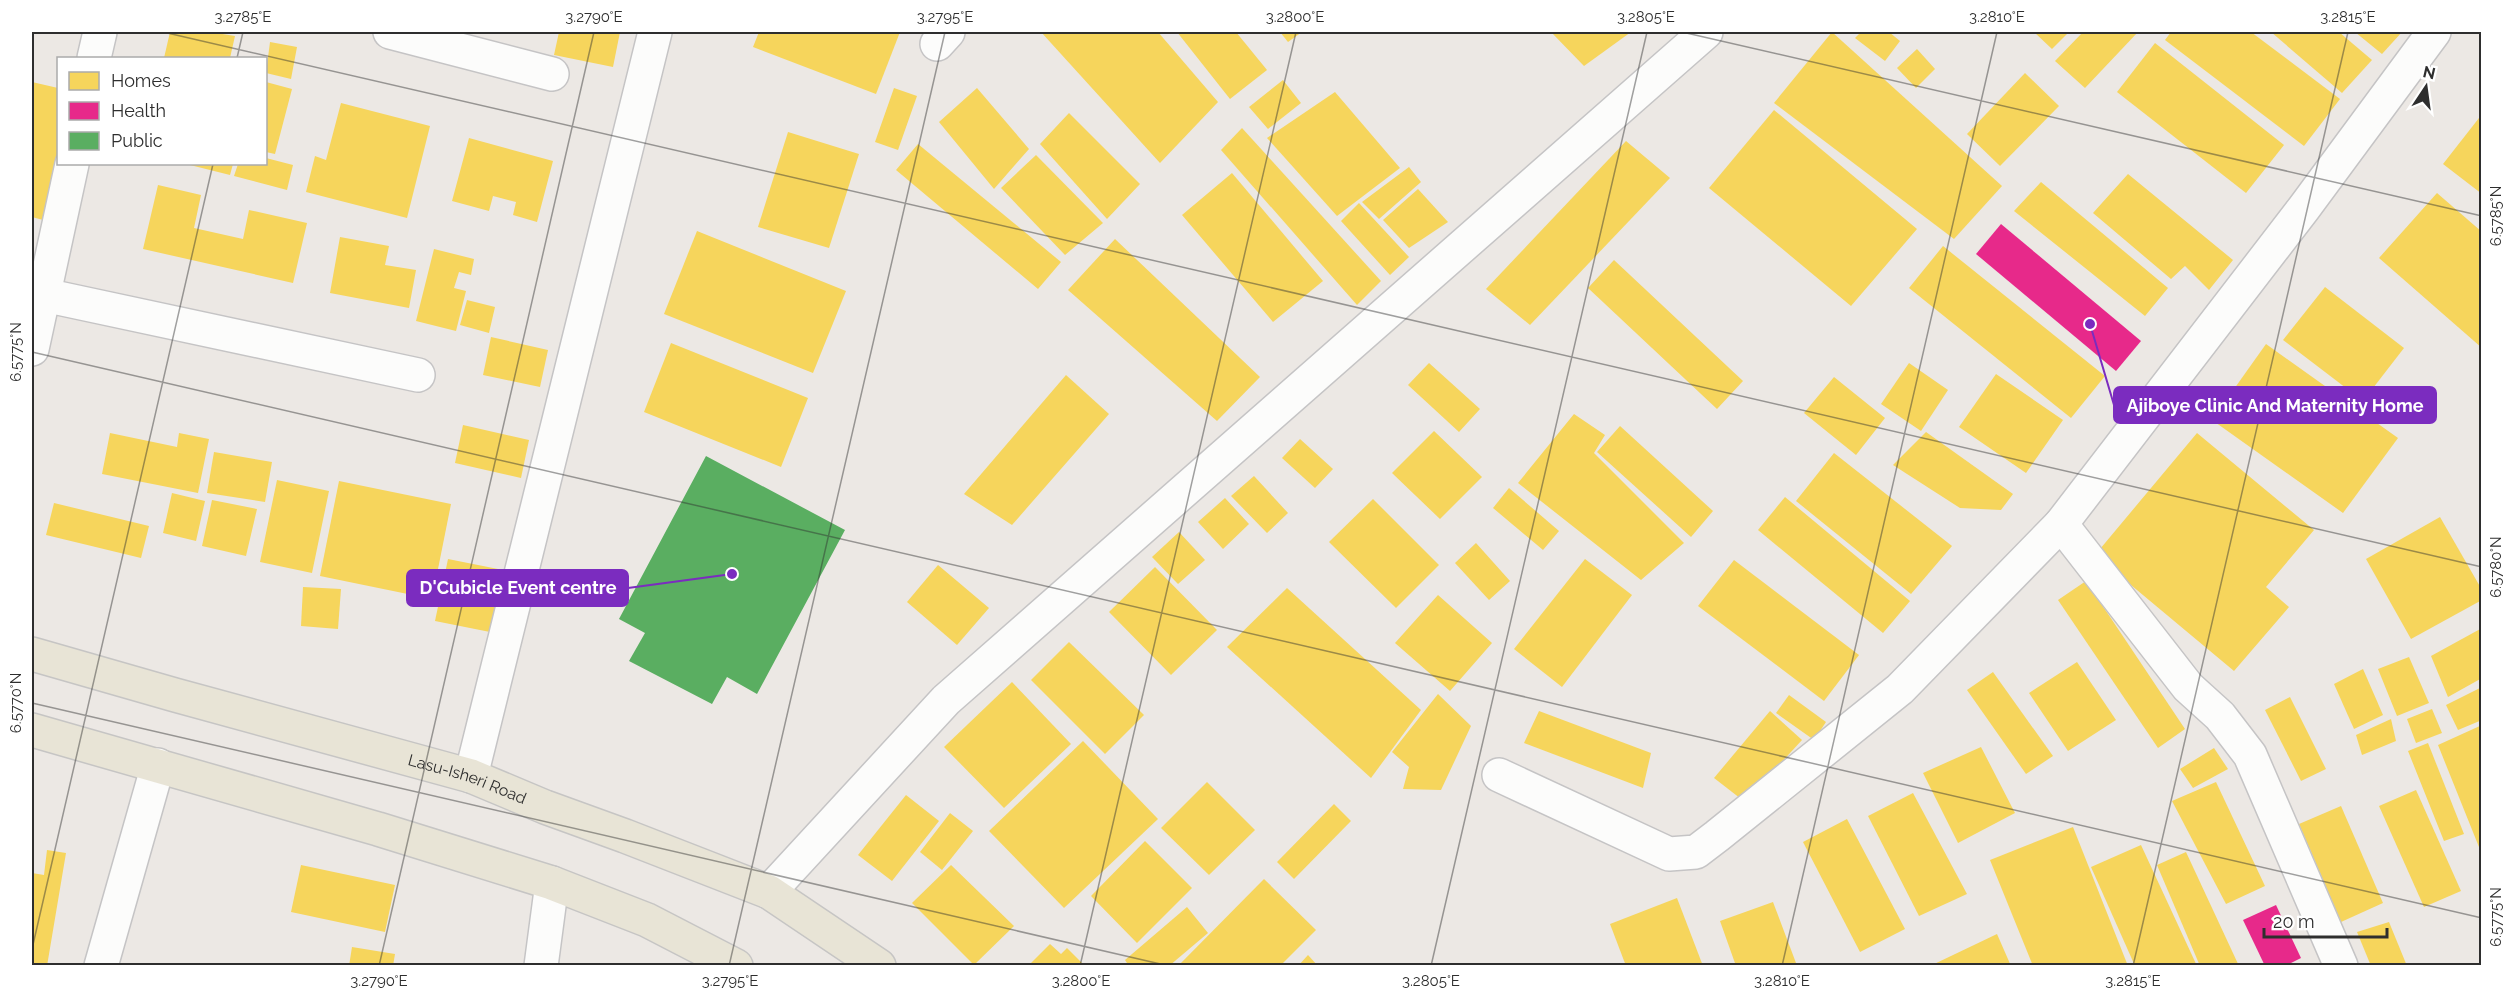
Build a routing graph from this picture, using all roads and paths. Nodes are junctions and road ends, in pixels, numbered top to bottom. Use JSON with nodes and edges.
{"nodes":[{"id":1,"x":100,"y":32,"type":"edge"},
{"id":2,"x":390,"y":32,"type":"edge"},
{"id":3,"x":655,"y":32,"type":"edge"},
{"id":4,"x":1706,"y":32,"type":"edge"},
{"id":5,"x":2434,"y":32,"type":"edge"},
{"id":6,"x":94,"y":57,"type":"edge"},
{"id":7,"x":552,"y":74,"type":"dead end"},
{"id":8,"x":72,"y":165,"type":"edge"},
{"id":9,"x":44,"y":295,"type":"junction"},
{"id":10,"x":32,"y":349,"type":"edge"},
{"id":11,"x":418,"y":375,"type":"dead end"},
{"id":12,"x":2061,"y":524,"type":"junction"},
{"id":13,"x":32,"y":654,"type":"edge"},
{"id":14,"x":32,"y":730,"type":"edge"},
{"id":15,"x":158,"y":765,"type":"junction"},
{"id":16,"x":1499,"y":775,"type":"dead end"},
{"id":17,"x":471,"y":776,"type":"junction"},
{"id":18,"x":552,"y":883,"type":"junction"},
{"id":19,"x":769,"y":892,"type":"junction"},
{"id":20,"x":101,"y":966,"type":"edge"},
{"id":21,"x":541,"y":966,"type":"edge"},
{"id":22,"x":736,"y":966,"type":"edge"},
{"id":23,"x":879,"y":966,"type":"edge"},
{"id":24,"x":2341,"y":966,"type":"edge"}],
"edges":[{"from":1,"to":6,"type":"street"},
{"from":2,"to":7,"type":"street"},
{"from":3,"to":17,"type":"street"},
{"from":4,"to":19,"type":"street"},
{"from":5,"to":12,"type":"street"},
{"from":8,"to":9,"type":"street"},
{"from":9,"to":10,"type":"street"},
{"from":9,"to":11,"type":"street"},
{"from":12,"to":16,"type":"street"},
{"from":12,"to":24,"type":"street"},
{"from":13,"to":17,"type":"main road","name":"Lasu-Isheri Road"},
{"from":14,"to":15,"type":"main road"},
{"from":15,"to":18,"type":"main road"},
{"from":15,"to":20,"type":"street"},
{"from":17,"to":19,"type":"main road","name":"Lasu-Isheri Road"},
{"from":18,"to":21,"type":"street"},
{"from":18,"to":22,"type":"main road"},
{"from":19,"to":23,"type":"main road","name":"Lasu-Isheri Road"}]}
